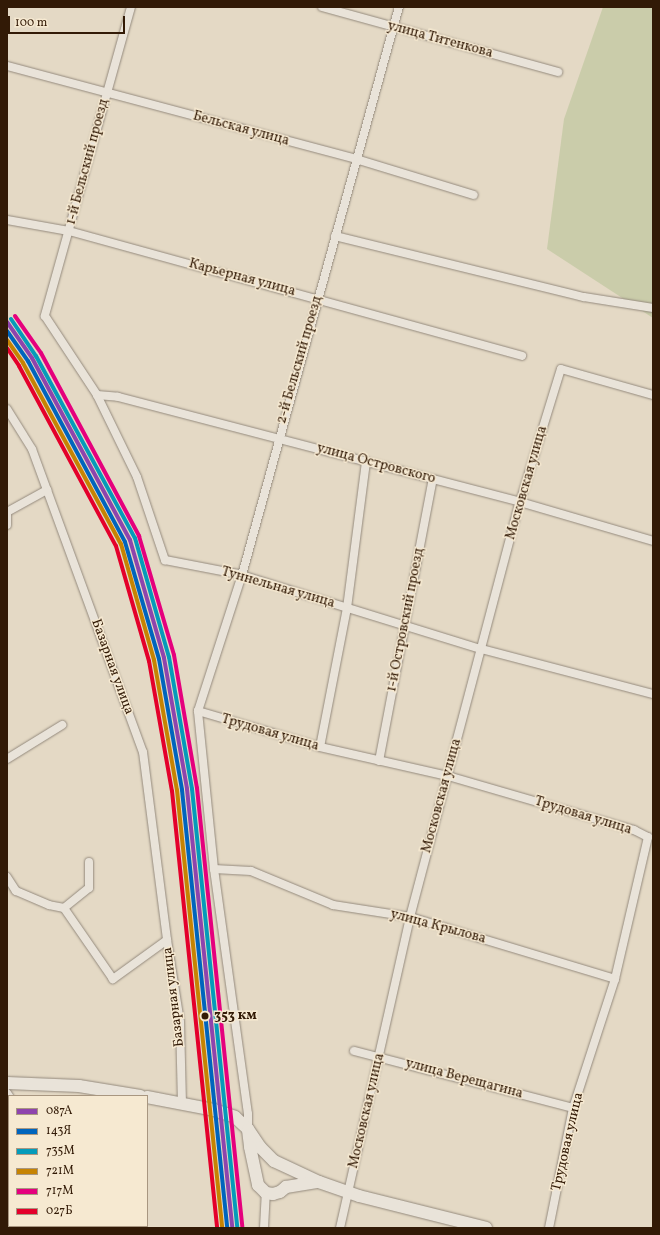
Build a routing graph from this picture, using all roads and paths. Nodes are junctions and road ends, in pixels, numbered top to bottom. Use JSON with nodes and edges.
{"nodes":[{"id":1,"x":131,"y":7,"type":"edge"},
{"id":2,"x":322,"y":7,"type":"edge"},
{"id":3,"x":399,"y":7,"type":"edge"},
{"id":4,"x":393,"y":27,"type":"junction"},
{"id":5,"x":7,"y":66,"type":"edge"},
{"id":6,"x":558,"y":72,"type":"dead end"},
{"id":7,"x":107,"y":94,"type":"junction"},
{"id":8,"x":356,"y":159,"type":"junction"},
{"id":9,"x":474,"y":194,"type":"dead end"},
{"id":10,"x":7,"y":220,"type":"edge"},
{"id":11,"x":69,"y":231,"type":"junction"},
{"id":12,"x":335,"y":236,"type":"junction"},
{"id":13,"x":317,"y":299,"type":"junction"},
{"id":14,"x":653,"y":308,"type":"edge"},
{"id":15,"x":45,"y":316,"type":"joint"},
{"id":16,"x":522,"y":356,"type":"dead end"},
{"id":17,"x":97,"y":395,"type":"junction"},
{"id":18,"x":653,"y":395,"type":"edge"},
{"id":19,"x":7,"y":408,"type":"edge"},
{"id":20,"x":278,"y":438,"type":"junction"},
{"id":21,"x":366,"y":461,"type":"junction"},
{"id":22,"x":433,"y":479,"type":"junction"},
{"id":23,"x":47,"y":490,"type":"junction"},
{"id":24,"x":520,"y":502,"type":"junction"},
{"id":25,"x":7,"y":525,"type":"edge"},
{"id":26,"x":653,"y":541,"type":"edge"},
{"id":27,"x":242,"y":575,"type":"junction"},
{"id":28,"x":347,"y":608,"type":"junction"},
{"id":29,"x":406,"y":626,"type":"junction"},
{"id":30,"x":481,"y":649,"type":"junction"},
{"id":31,"x":653,"y":694,"type":"edge"},
{"id":32,"x":198,"y":711,"type":"junction"},
{"id":33,"x":62,"y":725,"type":"dead end"},
{"id":34,"x":320,"y":747,"type":"junction"},
{"id":35,"x":7,"y":759,"type":"edge"},
{"id":36,"x":379,"y":761,"type":"junction"},
{"id":37,"x":448,"y":776,"type":"junction"},
{"id":38,"x":89,"y":862,"type":"dead end"},
{"id":39,"x":214,"y":869,"type":"junction"},
{"id":40,"x":7,"y":877,"type":"edge"},
{"id":41,"x":64,"y":908,"type":"junction"},
{"id":42,"x":410,"y":917,"type":"junction"},
{"id":43,"x":167,"y":940,"type":"junction"},
{"id":44,"x":615,"y":979,"type":"junction"},
{"id":45,"x":354,"y":1051,"type":"dead end"},
{"id":46,"x":379,"y":1056,"type":"junction"},
{"id":47,"x":7,"y":1083,"type":"edge"},
{"id":48,"x":134,"y":1095,"type":"edge"},
{"id":49,"x":148,"y":1097,"type":"edge"},
{"id":50,"x":182,"y":1103,"type":"junction"},
{"id":51,"x":573,"y":1108,"type":"junction"},
{"id":52,"x":248,"y":1129,"type":"junction"},
{"id":53,"x":274,"y":1161,"type":"junction"},
{"id":54,"x":285,"y":1167,"type":"junction"},
{"id":55,"x":256,"y":1175,"type":"junction"},
{"id":56,"x":319,"y":1182,"type":"junction"},
{"id":57,"x":286,"y":1188,"type":"junction"},
{"id":58,"x":266,"y":1193,"type":"junction"},
{"id":59,"x":349,"y":1193,"type":"junction"},
{"id":60,"x":264,"y":1228,"type":"edge"},
{"id":61,"x":340,"y":1228,"type":"edge"},
{"id":62,"x":486,"y":1228,"type":"edge"},
{"id":63,"x":549,"y":1228,"type":"edge"}],
"edges":[{"from":1,"to":7,"type":"street","name":"1-й Бельский проезд"},
{"from":2,"to":4,"type":"street","name":"улица Титенкова"},
{"from":3,"to":4,"type":"street","name":"2-й Бельский проезд"},
{"from":4,"to":6,"type":"street","name":"улица Титенкова"},
{"from":4,"to":8,"type":"street","name":"2-й Бельский проезд"},
{"from":5,"to":7,"type":"street","name":"Бельская улица"},
{"from":7,"to":8,"type":"street","name":"Бельская улица"},
{"from":7,"to":11,"type":"street","name":"1-й Бельский проезд"},
{"from":8,"to":9,"type":"street","name":"Бельская улица"},
{"from":8,"to":12,"type":"street","name":"2-й Бельский проезд"},
{"from":10,"to":11,"type":"street","name":"Карьерная улица"},
{"from":11,"to":13,"type":"street","name":"Карьерная улица"},
{"from":11,"to":15,"type":"street","name":"1-й Бельский проезд"},
{"from":12,"to":13,"type":"street","name":"2-й Бельский проезд"},
{"from":12,"to":14,"type":"street"},
{"from":13,"to":16,"type":"street","name":"Карьерная улица"},
{"from":13,"to":20,"type":"street","name":"2-й Бельский проезд"},
{"from":15,"to":17,"type":"street","name":"Туннельная улица"},
{"from":17,"to":20,"type":"street","name":"улица Островского"},
{"from":17,"to":27,"type":"street","name":"Туннельная улица"},
{"from":18,"to":24,"type":"street","name":"Московская улица"},
{"from":19,"to":23,"type":"street","name":"Базарная улица"},
{"from":20,"to":21,"type":"street","name":"улица Островского"},
{"from":20,"to":27,"type":"street","name":"2-й Бельский проезд"},
{"from":21,"to":22,"type":"street","name":"улица Островского"},
{"from":21,"to":28,"type":"street"},
{"from":22,"to":24,"type":"street","name":"улица Островского"},
{"from":22,"to":29,"type":"street","name":"1-й Островский проезд"},
{"from":23,"to":25,"type":"street"},
{"from":23,"to":43,"type":"street","name":"Базарная улица"},
{"from":24,"to":26,"type":"street","name":"улица Островского"},
{"from":24,"to":30,"type":"street","name":"Московская улица"},
{"from":27,"to":28,"type":"street","name":"Туннельная улица"},
{"from":27,"to":32,"type":"street","name":"2-й Бельский проезд"},
{"from":28,"to":29,"type":"street","name":"Туннельная улица"},
{"from":28,"to":34,"type":"street"},
{"from":29,"to":30,"type":"street","name":"Туннельная улица"},
{"from":29,"to":36,"type":"street","name":"1-й Островский проезд"},
{"from":30,"to":31,"type":"street","name":"Туннельная улица"},
{"from":30,"to":37,"type":"street","name":"Московская улица"},
{"from":32,"to":34,"type":"street","name":"Трудовая улица"},
{"from":32,"to":39,"type":"street"},
{"from":33,"to":35,"type":"street"},
{"from":34,"to":36,"type":"street","name":"Трудовая улица"},
{"from":36,"to":37,"type":"street","name":"Трудовая улица"},
{"from":37,"to":42,"type":"street","name":"Московская улица"},
{"from":37,"to":44,"type":"street","name":"Трудовая улица"},
{"from":38,"to":41,"type":"street"},
{"from":39,"to":42,"type":"street","name":"улица Крылова"},
{"from":39,"to":52,"type":"street"},
{"from":40,"to":41,"type":"street"},
{"from":41,"to":43,"type":"street","name":"Базарная улица"},
{"from":42,"to":44,"type":"street","name":"улица Крылова"},
{"from":42,"to":46,"type":"street","name":"Московская улица"},
{"from":43,"to":50,"type":"street","name":"Базарная улица"},
{"from":44,"to":51,"type":"street","name":"Трудовая улица"},
{"from":45,"to":46,"type":"street","name":"улица Верещагина"},
{"from":46,"to":51,"type":"street","name":"улица Верещагина"},
{"from":46,"to":59,"type":"street","name":"Московская улица"},
{"from":47,"to":48,"type":"main road"},
{"from":49,"to":50,"type":"main road"},
{"from":50,"to":52,"type":"main road"},
{"from":51,"to":63,"type":"street","name":"Трудовая улица"},
{"from":52,"to":53,"type":"main road"},
{"from":52,"to":55,"type":"main road"},
{"from":53,"to":54,"type":"main road"},
{"from":53,"to":55,"type":"main road"},
{"from":54,"to":56,"type":"main road"},
{"from":54,"to":57,"type":"main road"},
{"from":55,"to":58,"type":"main road"},
{"from":56,"to":57,"type":"main road"},
{"from":56,"to":59,"type":"main road"},
{"from":57,"to":58,"type":"main road"},
{"from":58,"to":60,"type":"street"},
{"from":59,"to":61,"type":"street","name":"Московская улица"},
{"from":59,"to":62,"type":"main road"}]}
